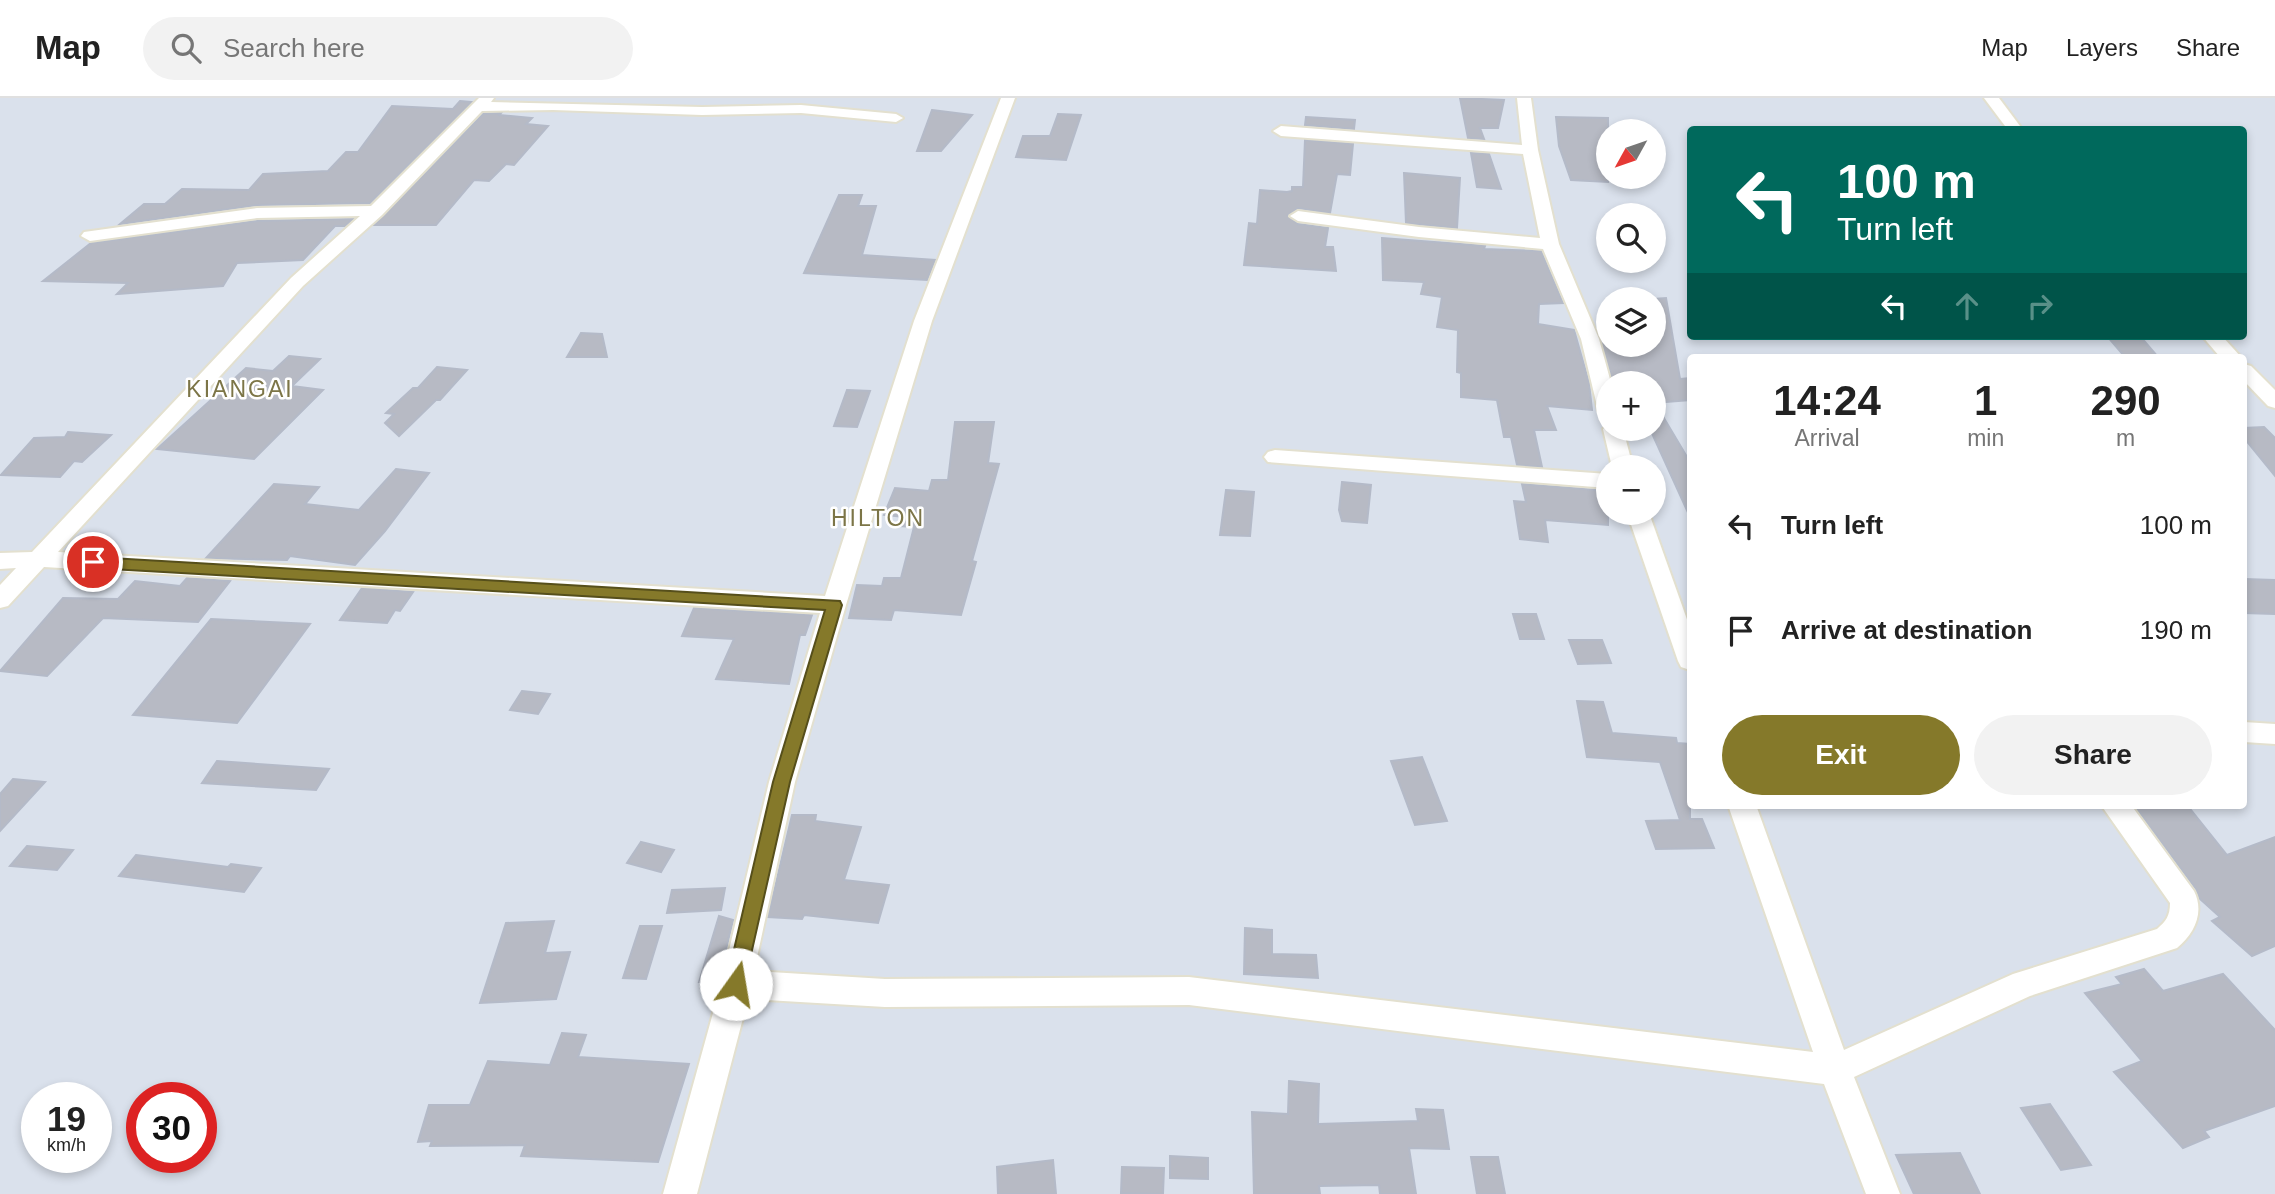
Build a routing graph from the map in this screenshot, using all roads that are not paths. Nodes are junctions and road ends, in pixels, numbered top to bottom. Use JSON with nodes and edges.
{"nodes":[{"id":1,"x":1008,"y":98,"type":"edge"},
{"id":2,"x":1524,"y":98,"type":"edge"},
{"id":3,"x":1991,"y":98,"type":"edge"},
{"id":4,"x":482,"y":102,"type":"edge"},
{"id":5,"x":896,"y":118,"type":"dead end"},
{"id":6,"x":2013,"y":126,"type":"edge"},
{"id":7,"x":1280,"y":131,"type":"dead end"},
{"id":8,"x":1530,"y":150,"type":"junction"},
{"id":9,"x":376,"y":211,"type":"junction"},
{"id":10,"x":1298,"y":216,"type":"dead end"},
{"id":11,"x":90,"y":236,"type":"dead end"},
{"id":12,"x":1550,"y":244,"type":"junction"},
{"id":13,"x":2215,"y":340,"type":"edge"},
{"id":14,"x":2228,"y":354,"type":"edge"},
{"id":15,"x":1598,"y":371,"type":"edge"},
{"id":16,"x":2247,"y":373,"type":"edge"},
{"id":17,"x":2275,"y":402,"type":"edge"},
{"id":18,"x":1275,"y":457,"type":"dead end"},
{"id":19,"x":1596,"y":480,"type":"edge"},
{"id":20,"x":1642,"y":525,"type":"edge"},
{"id":21,"x":38,"y":559,"type":"junction"},
{"id":22,"x":0,"y":561,"type":"edge"},
{"id":23,"x":0,"y":600,"type":"edge"},
{"id":24,"x":834,"y":605,"type":"junction"},
{"id":25,"x":1687,"y":652,"type":"edge"},
{"id":26,"x":2247,"y":732,"type":"edge"},
{"id":27,"x":2275,"y":734,"type":"edge"},
{"id":28,"x":1743,"y":809,"type":"edge"},
{"id":29,"x":2118,"y":809,"type":"edge"},
{"id":30,"x":736,"y":984,"type":"junction"},
{"id":31,"x":1835,"y":1070,"type":"junction"},
{"id":32,"x":680,"y":1194,"type":"edge"},
{"id":33,"x":1883,"y":1194,"type":"edge"}],
"edges":[{"from":1,"to":24,"type":"street"},
{"from":2,"to":8,"type":"street"},
{"from":3,"to":6,"type":"street"},
{"from":4,"to":5,"type":"street"},
{"from":4,"to":9,"type":"street"},
{"from":7,"to":8,"type":"street"},
{"from":8,"to":12,"type":"street"},
{"from":9,"to":11,"type":"street"},
{"from":9,"to":21,"type":"street"},
{"from":10,"to":12,"type":"street"},
{"from":12,"to":15,"type":"street"},
{"from":13,"to":14,"type":"street"},
{"from":16,"to":17,"type":"street"},
{"from":18,"to":19,"type":"street"},
{"from":20,"to":25,"type":"street"},
{"from":21,"to":22,"type":"street"},
{"from":21,"to":23,"type":"street"},
{"from":21,"to":24,"type":"street"},
{"from":24,"to":30,"type":"street"},
{"from":26,"to":27,"type":"street"},
{"from":28,"to":31,"type":"street"},
{"from":29,"to":31,"type":"street"},
{"from":30,"to":31,"type":"street"},
{"from":30,"to":32,"type":"street"},
{"from":31,"to":33,"type":"street"}]}
